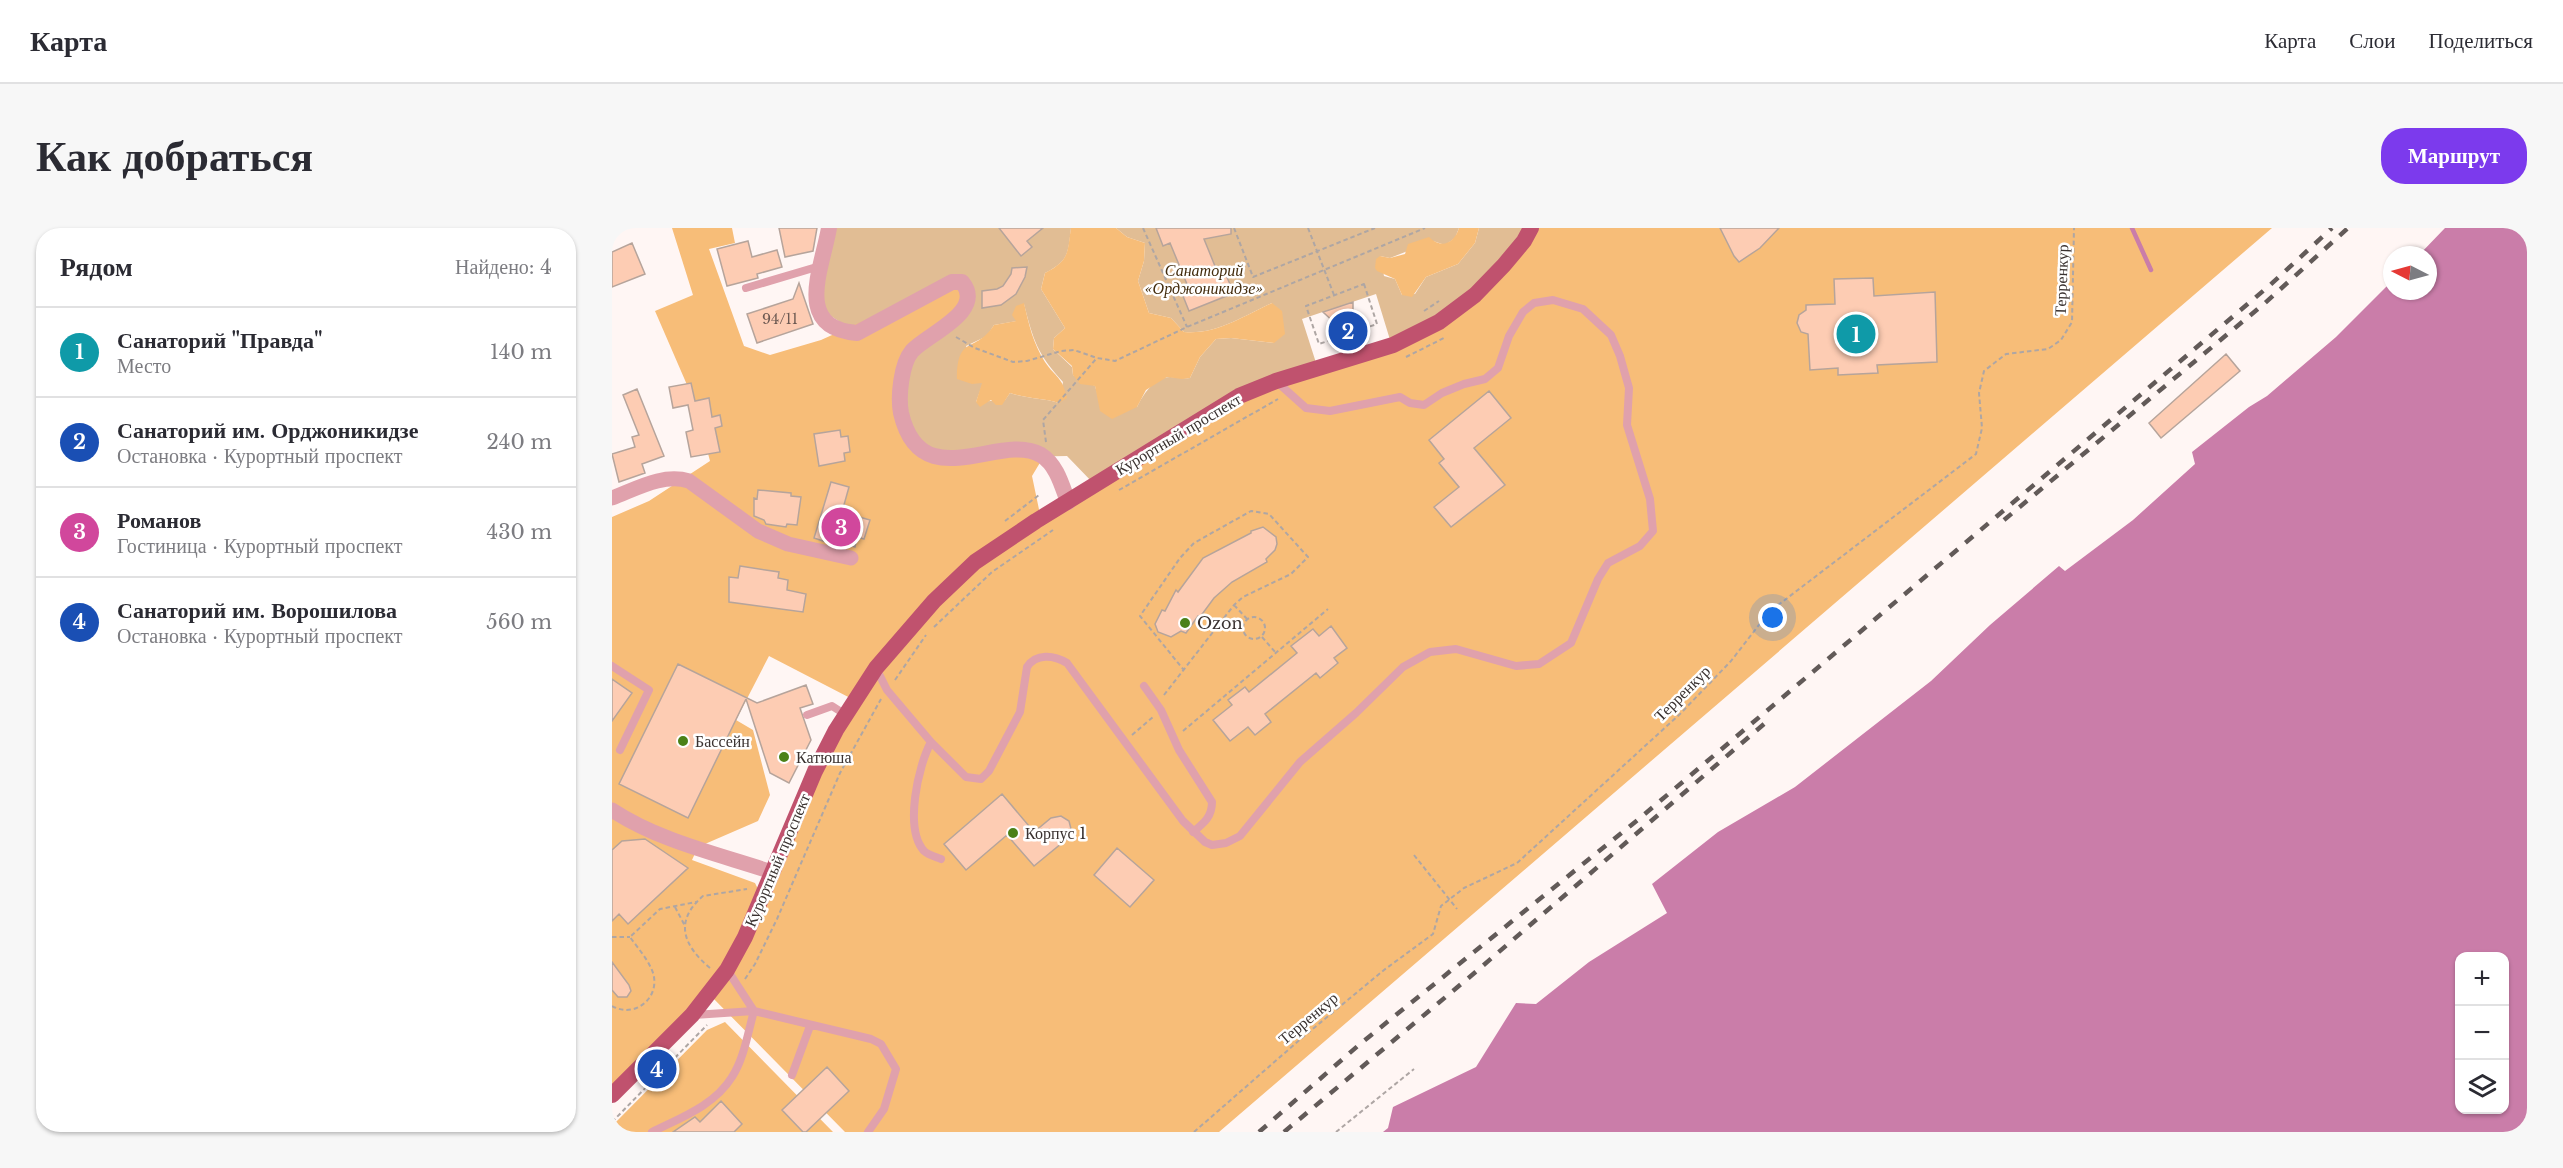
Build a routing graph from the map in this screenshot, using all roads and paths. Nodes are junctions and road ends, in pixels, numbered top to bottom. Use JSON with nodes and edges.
{"nodes":[{"id":1,"x":830,"y":228,"type":"edge"},
{"id":2,"x":1143,"y":228,"type":"edge"},
{"id":3,"x":1234,"y":228,"type":"edge"},
{"id":4,"x":1308,"y":228,"type":"edge"},
{"id":5,"x":1375,"y":228,"type":"edge"},
{"id":6,"x":1425,"y":228,"type":"edge"},
{"id":7,"x":1531,"y":228,"type":"edge"},
{"id":8,"x":2074,"y":228,"type":"edge"},
{"id":9,"x":1318,"y":251,"type":"junction"},
{"id":10,"x":821,"y":266,"type":"junction"},
{"id":11,"x":1325,"y":270,"type":"junction"},
{"id":12,"x":746,"y":288,"type":"dead end"},
{"id":13,"x":1334,"y":295,"type":"junction"},
{"id":14,"x":945,"y":327,"type":"junction"},
{"id":15,"x":1187,"y":327,"type":"junction"},
{"id":16,"x":1351,"y":333,"type":"junction"},
{"id":17,"x":1354,"y":342,"type":"dead end"},
{"id":18,"x":1097,"y":358,"type":"junction"},
{"id":19,"x":1276,"y":381,"type":"junction"},
{"id":20,"x":1039,"y":454,"type":"junction"},
{"id":21,"x":612,"y":498,"type":"edge"},
{"id":22,"x":1068,"y":502,"type":"junction"},
{"id":23,"x":1056,"y":528,"type":"dead end"},
{"id":24,"x":851,"y":558,"type":"dead end"},
{"id":25,"x":1234,"y":605,"type":"junction"},
{"id":26,"x":1328,"y":609,"type":"dead end"},
{"id":27,"x":1248,"y":620,"type":"junction"},
{"id":28,"x":1262,"y":636,"type":"junction"},
{"id":29,"x":1276,"y":653,"type":"junction"},
{"id":30,"x":612,"y":666,"type":"edge"},
{"id":31,"x":876,"y":668,"type":"junction"},
{"id":32,"x":1183,"y":669,"type":"junction"},
{"id":33,"x":1144,"y":686,"type":"dead end"},
{"id":34,"x":887,"y":690,"type":"junction"},
{"id":35,"x":873,"y":708,"type":"dead end"},
{"id":36,"x":1161,"y":710,"type":"junction"},
{"id":37,"x":807,"y":715,"type":"dead end"},
{"id":38,"x":846,"y":715,"type":"junction"},
{"id":39,"x":1174,"y":739,"type":"junction"},
{"id":40,"x":1125,"y":740,"type":"junction"},
{"id":41,"x":931,"y":742,"type":"junction"},
{"id":42,"x":620,"y":750,"type":"dead end"},
{"id":43,"x":612,"y":810,"type":"edge"},
{"id":44,"x":1193,"y":832,"type":"junction"},
{"id":45,"x":1414,"y":855,"type":"dead end"},
{"id":46,"x":941,"y":860,"type":"dead end"},
{"id":47,"x":772,"y":872,"type":"junction"},
{"id":48,"x":756,"y":888,"type":"dead end"},
{"id":49,"x":1450,"y":899,"type":"junction"},
{"id":50,"x":696,"y":902,"type":"junction"},
{"id":51,"x":675,"y":906,"type":"junction"},
{"id":52,"x":1457,"y":909,"type":"dead end"},
{"id":53,"x":685,"y":926,"type":"junction"},
{"id":54,"x":612,"y":937,"type":"edge"},
{"id":55,"x":630,"y":937,"type":"junction"},
{"id":56,"x":720,"y":971,"type":"junction"},
{"id":57,"x":612,"y":1006,"type":"edge"},
{"id":58,"x":754,"y":1011,"type":"junction"},
{"id":59,"x":692,"y":1015,"type":"junction"},
{"id":60,"x":810,"y":1026,"type":"junction"},
{"id":61,"x":1414,"y":1069,"type":"dead end"},
{"id":62,"x":792,"y":1075,"type":"dead end"},
{"id":63,"x":658,"y":1077,"type":"dead end"},
{"id":64,"x":612,"y":1095,"type":"edge"},
{"id":65,"x":612,"y":1122,"type":"edge"},
{"id":66,"x":652,"y":1132,"type":"edge"},
{"id":67,"x":868,"y":1132,"type":"edge"},
{"id":68,"x":1194,"y":1132,"type":"edge"},
{"id":69,"x":1336,"y":1132,"type":"edge"}],
"edges":[{"from":1,"to":10,"type":"street"},
{"from":2,"to":15,"type":"path"},
{"from":3,"to":9,"type":"path"},
{"from":4,"to":9,"type":"path"},
{"from":5,"to":9,"type":"path"},
{"from":6,"to":11,"type":"path"},
{"from":7,"to":19,"type":"main road","name":"Курортный проспект"},
{"from":8,"to":49,"type":"path","name":"Терренкур"},
{"from":9,"to":11,"type":"path"},
{"from":10,"to":12,"type":"lane"},
{"from":10,"to":14,"type":"street"},
{"from":11,"to":13,"type":"path"},
{"from":11,"to":15,"type":"path"},
{"from":13,"to":16,"type":"path"},
{"from":13,"to":16,"type":"path"},
{"from":14,"to":18,"type":"path"},
{"from":14,"to":20,"type":"street"},
{"from":15,"to":18,"type":"path"},
{"from":16,"to":17,"type":"path"},
{"from":18,"to":20,"type":"path"},
{"from":19,"to":22,"type":"main road","name":"Курортный проспект"},
{"from":19,"to":44,"type":"lane"},
{"from":20,"to":22,"type":"street"},
{"from":21,"to":24,"type":"street"},
{"from":22,"to":31,"type":"main road","name":"Курортный проспект"},
{"from":23,"to":34,"type":"path"},
{"from":25,"to":27,"type":"path"},
{"from":25,"to":32,"type":"path"},
{"from":25,"to":32,"type":"path"},
{"from":26,"to":29,"type":"path"},
{"from":27,"to":28,"type":"path"},
{"from":27,"to":28,"type":"path"},
{"from":28,"to":29,"type":"path"},
{"from":29,"to":39,"type":"path"},
{"from":30,"to":42,"type":"lane"},
{"from":31,"to":34,"type":"lane"},
{"from":31,"to":38,"type":"main road","name":"Курортный проспект"},
{"from":32,"to":36,"type":"path"},
{"from":33,"to":36,"type":"lane"},
{"from":34,"to":35,"type":"path"},
{"from":34,"to":41,"type":"lane"},
{"from":36,"to":39,"type":"lane"},
{"from":36,"to":40,"type":"path"},
{"from":37,"to":38,"type":"lane"},
{"from":38,"to":47,"type":"main road","name":"Курортный проспект"},
{"from":39,"to":44,"type":"lane"},
{"from":40,"to":41,"type":"lane"},
{"from":40,"to":44,"type":"lane"},
{"from":41,"to":46,"type":"lane"},
{"from":43,"to":47,"type":"street"},
{"from":45,"to":49,"type":"path"},
{"from":47,"to":56,"type":"main road","name":"Курортный проспект"},
{"from":48,"to":50,"type":"path"},
{"from":49,"to":52,"type":"path"},
{"from":49,"to":68,"type":"path","name":"Терренкур"},
{"from":50,"to":51,"type":"path"},
{"from":50,"to":53,"type":"path"},
{"from":51,"to":53,"type":"path"},
{"from":51,"to":55,"type":"path"},
{"from":53,"to":56,"type":"path"},
{"from":54,"to":55,"type":"path"},
{"from":55,"to":57,"type":"path"},
{"from":56,"to":58,"type":"lane"},
{"from":56,"to":59,"type":"main road","name":"Курортный проспект"},
{"from":58,"to":59,"type":"lane"},
{"from":58,"to":60,"type":"lane"},
{"from":58,"to":66,"type":"lane"},
{"from":59,"to":64,"type":"main road","name":"Курортный проспект"},
{"from":60,"to":62,"type":"lane"},
{"from":60,"to":67,"type":"lane"},
{"from":61,"to":69,"type":"path"},
{"from":63,"to":65,"type":"path"}]}
